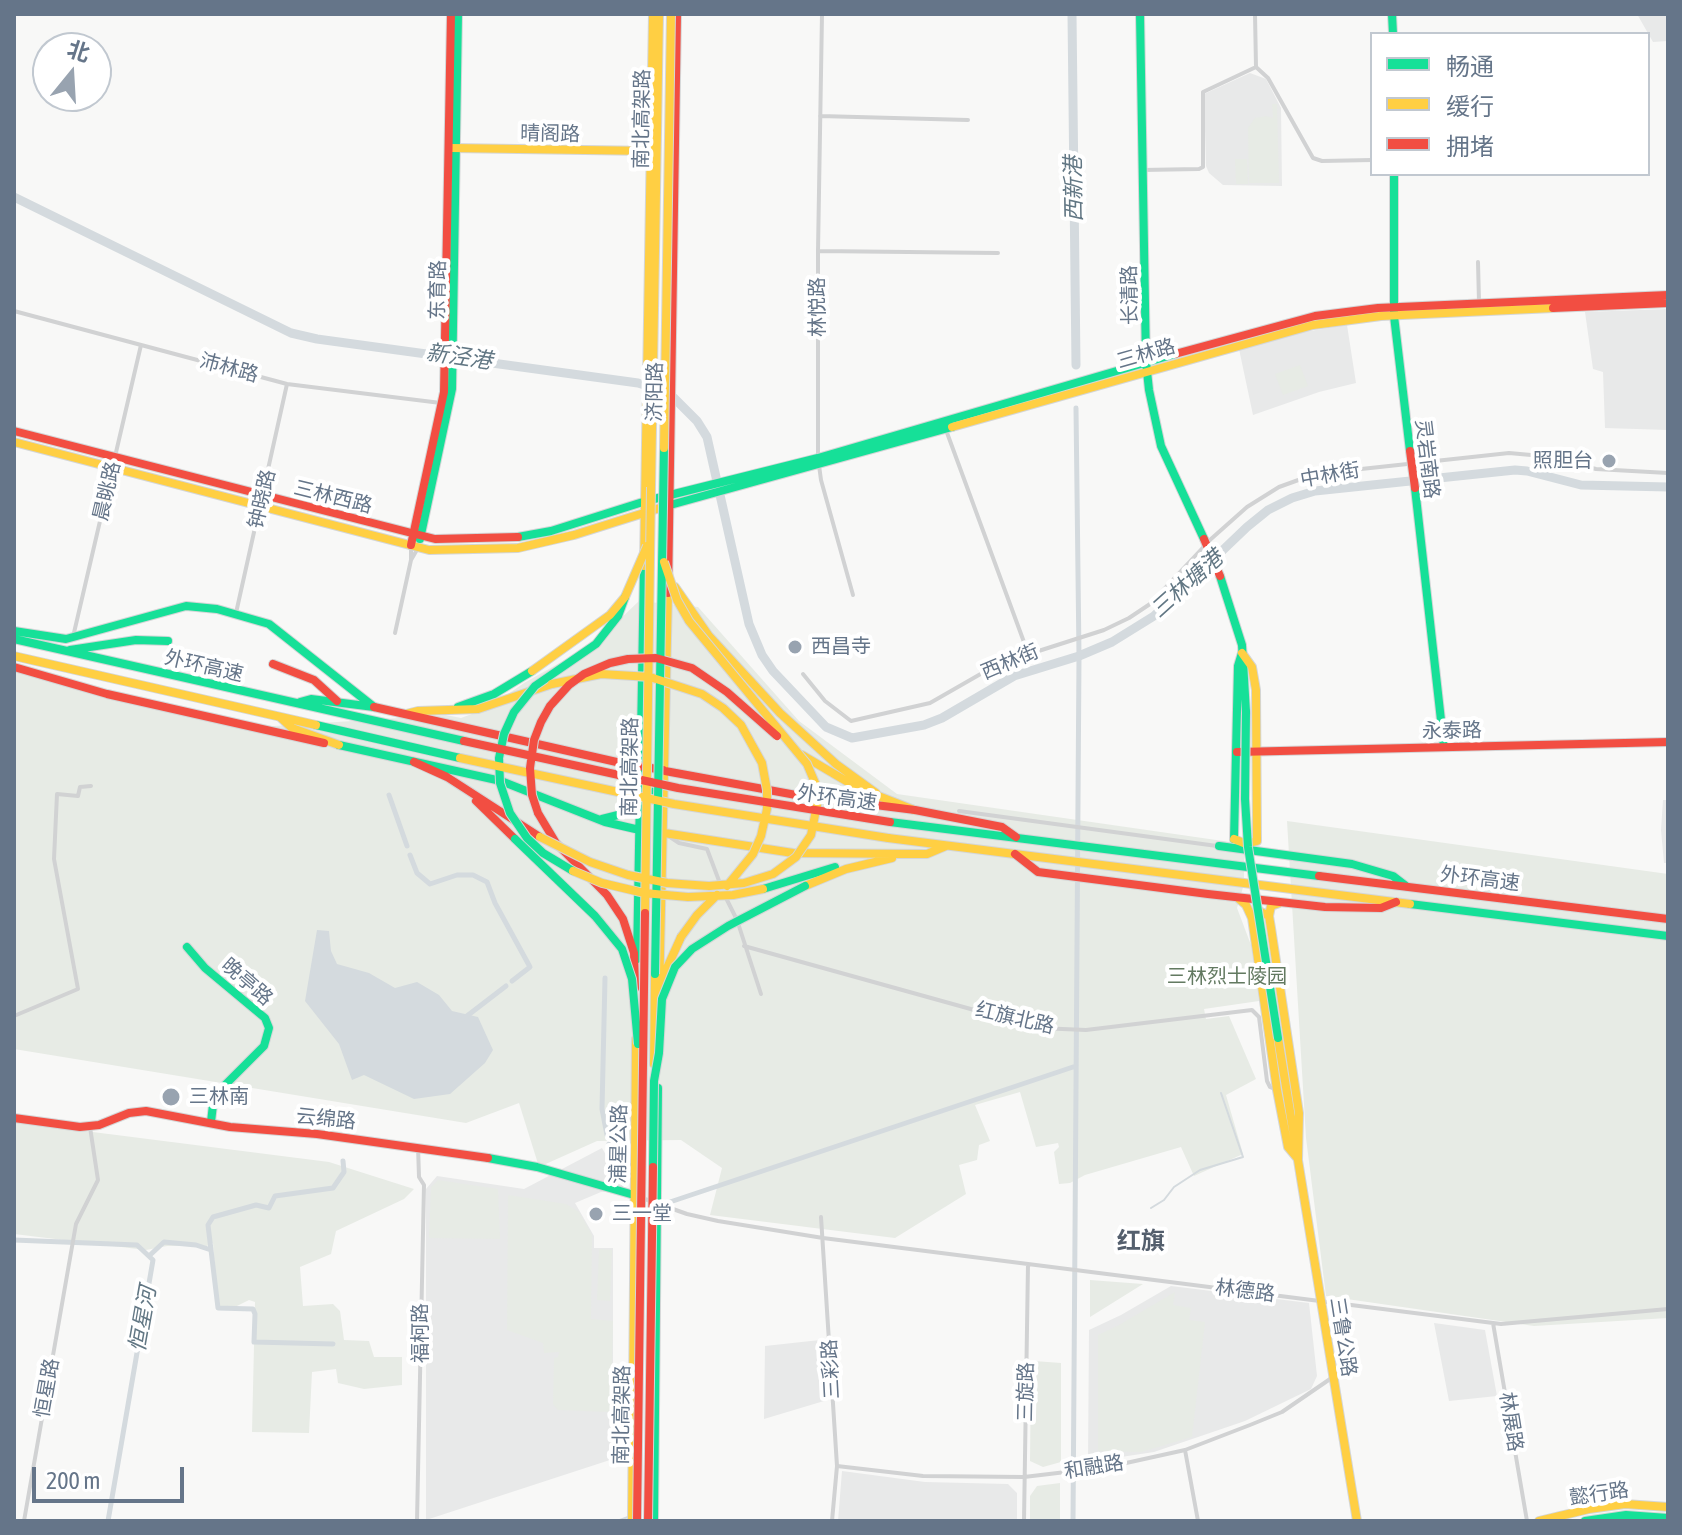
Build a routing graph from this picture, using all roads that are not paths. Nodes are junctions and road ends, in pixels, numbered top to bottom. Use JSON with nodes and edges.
{"nodes":[{"id":1,"x":451,"y":14,"type":"edge"},
{"id":2,"x":458,"y":14,"type":"edge"},
{"id":3,"x":653,"y":14,"type":"edge"},
{"id":4,"x":659,"y":14,"type":"edge"},
{"id":5,"x":671,"y":14,"type":"edge"},
{"id":6,"x":677,"y":14,"type":"edge"},
{"id":7,"x":822,"y":14,"type":"edge"},
{"id":8,"x":1140,"y":14,"type":"edge"},
{"id":9,"x":1255,"y":14,"type":"edge"},
{"id":10,"x":1256,"y":67,"type":"junction"},
{"id":11,"x":820,"y":116,"type":"junction"},
{"id":12,"x":968,"y":120,"type":"dead end"},
{"id":13,"x":452,"y":148,"type":"junction"},
{"id":14,"x":651,"y":151,"type":"junction"},
{"id":15,"x":1370,"y":160,"type":"edge"},
{"id":16,"x":1142,"y":170,"type":"junction"},
{"id":17,"x":1394,"y":176,"type":"edge"},
{"id":18,"x":818,"y":251,"type":"junction"},
{"id":19,"x":998,"y":253,"type":"dead end"},
{"id":20,"x":1478,"y":262,"type":"dead end"},
{"id":21,"x":1668,"y":295,"type":"edge"},
{"id":22,"x":1668,"y":303,"type":"edge"},
{"id":23,"x":1479,"y":305,"type":"junction"},
{"id":24,"x":14,"y":311,"type":"edge"},
{"id":25,"x":1395,"y":311,"type":"junction"},
{"id":26,"x":141,"y":345,"type":"junction"},
{"id":27,"x":1147,"y":366,"type":"junction"},
{"id":28,"x":287,"y":384,"type":"junction"},
{"id":29,"x":1069,"y":389,"type":"junction"},
{"id":30,"x":446,"y":403,"type":"junction"},
{"id":31,"x":946,"y":429,"type":"junction"},
{"id":32,"x":14,"y":431,"type":"edge"},
{"id":33,"x":14,"y":442,"type":"edge"},
{"id":34,"x":115,"y":458,"type":"junction"},
{"id":35,"x":819,"y":462,"type":"junction"},
{"id":36,"x":112,"y":469,"type":"junction"},
{"id":37,"x":1668,"y":473,"type":"edge"},
{"id":38,"x":263,"y":496,"type":"junction"},
{"id":39,"x":669,"y":500,"type":"junction"},
{"id":40,"x":646,"y":501,"type":"junction"},
{"id":41,"x":260,"y":506,"type":"junction"},
{"id":42,"x":645,"y":512,"type":"junction"},
{"id":43,"x":417,"y":535,"type":"junction"},
{"id":44,"x":650,"y":538,"type":"junction"},
{"id":45,"x":1207,"y":540,"type":"junction"},
{"id":46,"x":415,"y":546,"type":"junction"},
{"id":47,"x":662,"y":548,"type":"junction"},
{"id":48,"x":669,"y":576,"type":"junction"},
{"id":49,"x":853,"y":595,"type":"dead end"},
{"id":50,"x":625,"y":597,"type":"junction"},
{"id":51,"x":236,"y":613,"type":"junction"},
{"id":52,"x":14,"y":631,"type":"edge"},
{"id":53,"x":395,"y":633,"type":"dead end"},
{"id":54,"x":73,"y":637,"type":"junction"},
{"id":55,"x":14,"y":639,"type":"edge"},
{"id":56,"x":168,"y":641,"type":"dead end"},
{"id":57,"x":65,"y":651,"type":"junction"},
{"id":58,"x":1028,"y":653,"type":"junction"},
{"id":59,"x":1242,"y":653,"type":"junction"},
{"id":60,"x":14,"y":656,"type":"edge"},
{"id":61,"x":273,"y":664,"type":"dead end"},
{"id":62,"x":14,"y":667,"type":"edge"},
{"id":63,"x":803,"y":674,"type":"dead end"},
{"id":64,"x":337,"y":702,"type":"junction"},
{"id":65,"x":297,"y":703,"type":"junction"},
{"id":66,"x":374,"y":707,"type":"junction"},
{"id":67,"x":441,"y":711,"type":"junction"},
{"id":68,"x":1246,"y":712,"type":"joint"},
{"id":69,"x":406,"y":714,"type":"junction"},
{"id":70,"x":279,"y":717,"type":"junction"},
{"id":71,"x":1668,"y":742,"type":"edge"},
{"id":72,"x":339,"y":745,"type":"junction"},
{"id":73,"x":1444,"y":747,"type":"junction"},
{"id":74,"x":1237,"y":752,"type":"junction"},
{"id":75,"x":1257,"y":752,"type":"junction"},
{"id":76,"x":414,"y":762,"type":"junction"},
{"id":77,"x":640,"y":767,"type":"junction"},
{"id":78,"x":665,"y":771,"type":"junction"},
{"id":79,"x":665,"y":781,"type":"junction"},
{"id":80,"x":91,"y":786,"type":"dead end"},
{"id":81,"x":468,"y":791,"type":"junction"},
{"id":82,"x":876,"y":793,"type":"junction"},
{"id":83,"x":639,"y":805,"type":"junction"},
{"id":84,"x":915,"y":810,"type":"junction"},
{"id":85,"x":959,"y":811,"type":"dead end"},
{"id":86,"x":599,"y":819,"type":"junction"},
{"id":87,"x":639,"y":830,"type":"junction"},
{"id":88,"x":664,"y":833,"type":"junction"},
{"id":89,"x":1016,"y":837,"type":"junction"},
{"id":90,"x":1234,"y":839,"type":"junction"},
{"id":91,"x":1257,"y":841,"type":"junction"},
{"id":92,"x":946,"y":846,"type":"junction"},
{"id":93,"x":1219,"y":846,"type":"junction"},
{"id":94,"x":1267,"y":853,"type":"junction"},
{"id":95,"x":909,"y":854,"type":"junction"},
{"id":96,"x":1014,"y":854,"type":"junction"},
{"id":97,"x":862,"y":864,"type":"junction"},
{"id":98,"x":1407,"y":886,"type":"junction"},
{"id":99,"x":1234,"y":897,"type":"junction"},
{"id":100,"x":1397,"y":902,"type":"junction"},
{"id":101,"x":1283,"y":903,"type":"junction"},
{"id":102,"x":1269,"y":916,"type":"junction"},
{"id":103,"x":1252,"y":918,"type":"junction"},
{"id":104,"x":1668,"y":919,"type":"edge"},
{"id":105,"x":1668,"y":936,"type":"edge"},
{"id":106,"x":744,"y":946,"type":"junction"},
{"id":107,"x":187,"y":947,"type":"dead end"},
{"id":108,"x":761,"y":994,"type":"dead end"},
{"id":109,"x":635,"y":998,"type":"junction"},
{"id":110,"x":662,"y":999,"type":"junction"},
{"id":111,"x":14,"y":1016,"type":"edge"},
{"id":112,"x":14,"y":1029,"type":"edge"},
{"id":113,"x":14,"y":1046,"type":"edge"},
{"id":114,"x":642,"y":1066,"type":"junction"},
{"id":115,"x":654,"y":1081,"type":"junction"},
{"id":116,"x":1277,"y":1090,"type":"junction"},
{"id":117,"x":14,"y":1118,"type":"edge"},
{"id":118,"x":211,"y":1122,"type":"junction"},
{"id":119,"x":90,"y":1127,"type":"junction"},
{"id":120,"x":418,"y":1146,"type":"junction"},
{"id":121,"x":1298,"y":1159,"type":"junction"},
{"id":122,"x":634,"y":1195,"type":"junction"},
{"id":123,"x":657,"y":1203,"type":"junction"},
{"id":124,"x":821,"y":1217,"type":"dead end"},
{"id":125,"x":823,"y":1238,"type":"junction"},
{"id":126,"x":1028,"y":1264,"type":"junction"},
{"id":127,"x":1321,"y":1301,"type":"junction"},
{"id":128,"x":1668,"y":1309,"type":"edge"},
{"id":129,"x":1493,"y":1323,"type":"junction"},
{"id":130,"x":1333,"y":1377,"type":"junction"},
{"id":131,"x":1185,"y":1450,"type":"junction"},
{"id":132,"x":837,"y":1466,"type":"junction"},
{"id":133,"x":1024,"y":1477,"type":"junction"},
{"id":134,"x":1666,"y":1507,"type":"edge"},
{"id":135,"x":1664,"y":1518,"type":"edge"},
{"id":136,"x":24,"y":1521,"type":"edge"},
{"id":137,"x":417,"y":1521,"type":"edge"},
{"id":138,"x":634,"y":1521,"type":"edge"},
{"id":139,"x":651,"y":1521,"type":"edge"},
{"id":140,"x":832,"y":1521,"type":"edge"},
{"id":141,"x":1024,"y":1521,"type":"edge"},
{"id":142,"x":1198,"y":1521,"type":"edge"},
{"id":143,"x":1357,"y":1521,"type":"edge"},
{"id":144,"x":1527,"y":1521,"type":"edge"},
{"id":145,"x":1539,"y":1521,"type":"edge"},
{"id":146,"x":1585,"y":1521,"type":"edge"}],
"edges":[{"from":1,"to":13,"type":"main road","name":"东育路"},
{"from":2,"to":13,"type":"main road","name":"东育路"},
{"from":3,"to":14,"type":"main road","name":"济阳路"},
{"from":4,"to":44,"type":"main road","name":"南北高架路","bridge":true},
{"from":5,"to":47,"type":"main road","name":"南北高架路","bridge":true},
{"from":6,"to":39,"type":"main road","name":"济阳路","bridge":true},
{"from":7,"to":11,"type":"street","name":"林悦路"},
{"from":8,"to":16,"type":"main road","name":"长清路"},
{"from":9,"to":10,"type":"street"},
{"from":10,"to":15,"type":"street"},
{"from":10,"to":16,"type":"street"},
{"from":11,"to":12,"type":"street"},
{"from":11,"to":18,"type":"street","name":"林悦路"},
{"from":13,"to":14,"type":"main road","name":"晴阁路"},
{"from":13,"to":30,"type":"main road","name":"东育路"},
{"from":14,"to":40,"type":"main road","name":"济阳路"},
{"from":16,"to":27,"type":"main road","name":"长清路"},
{"from":17,"to":25,"type":"main road","name":"灵岩南路"},
{"from":18,"to":19,"type":"street"},
{"from":18,"to":35,"type":"street","name":"林悦路"},
{"from":20,"to":23,"type":"street"},
{"from":21,"to":23,"type":"main road","name":"三林路"},
{"from":22,"to":25,"type":"main road","name":"三林路"},
{"from":23,"to":25,"type":"main road","name":"三林路"},
{"from":24,"to":26,"type":"street","name":"沛林路"},
{"from":25,"to":27,"type":"main road","name":"三林路"},
{"from":25,"to":73,"type":"main road","name":"灵岩南路","bridge":true},
{"from":26,"to":28,"type":"street","name":"沛林路"},
{"from":26,"to":34,"type":"street","name":"晨眺路"},
{"from":27,"to":29,"type":"main road","name":"三林路"},
{"from":27,"to":45,"type":"main road","name":"长清路"},
{"from":28,"to":30,"type":"street","name":"沛林路"},
{"from":28,"to":38,"type":"street","name":"钟晓路"},
{"from":29,"to":31,"type":"main road","name":"三林路"},
{"from":29,"to":35,"type":"main road","name":"三林路"},
{"from":30,"to":43,"type":"main road","name":"东育路"},
{"from":31,"to":35,"type":"main road","name":"三林路"},
{"from":31,"to":58,"type":"street"},
{"from":32,"to":34,"type":"main road","name":"三林西路"},
{"from":33,"to":36,"type":"main road","name":"三林西路"},
{"from":34,"to":36,"type":"street","name":"晨眺路"},
{"from":34,"to":38,"type":"main road","name":"三林西路"},
{"from":35,"to":39,"type":"main road","name":"三林路"},
{"from":35,"to":39,"type":"main road","name":"三林路"},
{"from":35,"to":49,"type":"street","name":"林悦路"},
{"from":36,"to":41,"type":"main road","name":"三林西路"},
{"from":36,"to":54,"type":"street","name":"晨眺路"},
{"from":37,"to":45,"type":"street","name":"中林街"},
{"from":38,"to":41,"type":"street","name":"钟晓路"},
{"from":38,"to":43,"type":"main road","name":"三林西路"},
{"from":39,"to":40,"type":"main road","name":"三林路"},
{"from":39,"to":42,"type":"main road","name":"三林路"},
{"from":39,"to":78,"type":"main road","name":"济阳路"},
{"from":40,"to":42,"type":"main road","name":"济阳路"},
{"from":40,"to":43,"type":"main road","name":"三林西路"},
{"from":41,"to":46,"type":"main road","name":"三林西路"},
{"from":41,"to":51,"type":"street","name":"钟晓路"},
{"from":42,"to":46,"type":"main road","name":"三林西路"},
{"from":42,"to":77,"type":"main road","name":"济阳路"},
{"from":43,"to":46,"type":"main road","name":"东育路"},
{"from":44,"to":50,"type":"main road","bridge":true},
{"from":44,"to":114,"type":"main road","name":"南北高架路","bridge":true},
{"from":45,"to":58,"type":"street","name":"西林街"},
{"from":45,"to":59,"type":"main road","name":"长清路","bridge":true},
{"from":46,"to":53,"type":"street","name":"东育路"},
{"from":47,"to":48,"type":"main road","bridge":true},
{"from":47,"to":115,"type":"main road","name":"南北高架路","bridge":true},
{"from":48,"to":81,"type":"main road","bridge":true},
{"from":48,"to":82,"type":"main road","bridge":true},
{"from":50,"to":67,"type":"main road","bridge":true},
{"from":50,"to":97,"type":"main road","bridge":true},
{"from":51,"to":54,"type":"main road"},
{"from":51,"to":66,"type":"main road"},
{"from":52,"to":54,"type":"main road"},
{"from":55,"to":57,"type":"main road","name":"外环高速"},
{"from":56,"to":57,"type":"main road"},
{"from":57,"to":65,"type":"main road","name":"外环高速"},
{"from":58,"to":63,"type":"street","name":"西林街"},
{"from":59,"to":68,"type":"main road","name":"长清路"},
{"from":59,"to":74,"type":"main road","name":"长清路"},
{"from":59,"to":75,"type":"main road","name":"长清路"},
{"from":60,"to":70,"type":"main road","name":"外环高速"},
{"from":61,"to":64,"type":"main road"},
{"from":62,"to":72,"type":"main road"},
{"from":64,"to":65,"type":"main road"},
{"from":64,"to":66,"type":"main road"},
{"from":65,"to":89,"type":"main road","name":"外环高速","bridge":true},
{"from":66,"to":69,"type":"main road"},
{"from":67,"to":69,"type":"main road"},
{"from":67,"to":110,"type":"main road","bridge":true},
{"from":68,"to":121,"type":"main road","name":"三鲁公路","bridge":true},
{"from":69,"to":77,"type":"main road"},
{"from":70,"to":72,"type":"main road"},
{"from":70,"to":92,"type":"main road","name":"外环高速","bridge":true},
{"from":71,"to":73,"type":"main road","name":"永泰路"},
{"from":72,"to":76,"type":"main road"},
{"from":73,"to":75,"type":"main road","name":"永泰路"},
{"from":74,"to":75,"type":"main road","name":"永泰路"},
{"from":74,"to":90,"type":"main road","name":"长清路"},
{"from":75,"to":91,"type":"main road","name":"长清路"},
{"from":76,"to":81,"type":"main road"},
{"from":76,"to":86,"type":"main road"},
{"from":77,"to":78,"type":"main road"},
{"from":77,"to":83,"type":"main road","name":"浦星公路"},
{"from":78,"to":79,"type":"main road","name":"浦星公路"},
{"from":78,"to":84,"type":"main road"},
{"from":79,"to":83,"type":"main road"},
{"from":79,"to":88,"type":"main road","name":"浦星公路"},
{"from":80,"to":111,"type":"street"},
{"from":81,"to":109,"type":"main road","bridge":true},
{"from":82,"to":84,"type":"main road"},
{"from":82,"to":109,"type":"main road","bridge":true},
{"from":83,"to":86,"type":"main road"},
{"from":83,"to":87,"type":"main road","name":"浦星公路"},
{"from":84,"to":89,"type":"main road"},
{"from":85,"to":93,"type":"street"},
{"from":86,"to":87,"type":"main road"},
{"from":87,"to":88,"type":"main road"},
{"from":87,"to":122,"type":"main road","name":"浦星公路"},
{"from":88,"to":95,"type":"main road"},
{"from":88,"to":106,"type":"street"},
{"from":88,"to":123,"type":"main road","name":"浦星公路"},
{"from":89,"to":98,"type":"main road","name":"外环高速"},
{"from":90,"to":91,"type":"main road"},
{"from":90,"to":93,"type":"main road"},
{"from":91,"to":94,"type":"main road"},
{"from":92,"to":95,"type":"main road"},
{"from":92,"to":96,"type":"main road","name":"外环高速"},
{"from":93,"to":94,"type":"main road"},
{"from":94,"to":98,"type":"main road"},
{"from":95,"to":97,"type":"main road"},
{"from":96,"to":99,"type":"main road"},
{"from":96,"to":100,"type":"main road","name":"外环高速"},
{"from":97,"to":110,"type":"main road","bridge":true},
{"from":98,"to":104,"type":"main road","name":"外环高速"},
{"from":99,"to":101,"type":"main road"},
{"from":99,"to":103,"type":"main road"},
{"from":100,"to":101,"type":"main road"},
{"from":100,"to":105,"type":"main road","name":"外环高速"},
{"from":101,"to":102,"type":"main road"},
{"from":102,"to":103,"type":"main road"},
{"from":102,"to":121,"type":"main road","name":"三鲁公路"},
{"from":103,"to":116,"type":"main road","name":"三鲁公路"},
{"from":106,"to":108,"type":"street"},
{"from":106,"to":116,"type":"street","name":"红旗北路"},
{"from":107,"to":118,"type":"main road","name":"晚亭路"},
{"from":109,"to":114,"type":"main road","bridge":true},
{"from":110,"to":115,"type":"main road","bridge":true},
{"from":112,"to":113,"type":"street"},
{"from":114,"to":138,"type":"main road","name":"南北高架路","bridge":true},
{"from":115,"to":139,"type":"main road","name":"南北高架路","bridge":true},
{"from":116,"to":121,"type":"main road","name":"三鲁公路"},
{"from":117,"to":119,"type":"main road","name":"云绵路"},
{"from":118,"to":119,"type":"main road","name":"云绵路"},
{"from":118,"to":120,"type":"main road","name":"云绵路"},
{"from":119,"to":136,"type":"street","name":"恒星路"},
{"from":120,"to":122,"type":"main road","name":"云绵路"},
{"from":120,"to":137,"type":"street","name":"福柯路"},
{"from":121,"to":127,"type":"main road","name":"三鲁公路"},
{"from":122,"to":123,"type":"street","name":"林德路"},
{"from":122,"to":138,"type":"main road","name":"浦星公路"},
{"from":123,"to":125,"type":"street","name":"林德路"},
{"from":123,"to":139,"type":"main road","name":"浦星公路"},
{"from":124,"to":125,"type":"street","name":"三彩路"},
{"from":125,"to":126,"type":"street","name":"林德路"},
{"from":125,"to":132,"type":"street","name":"三彩路"},
{"from":126,"to":127,"type":"street","name":"林德路"},
{"from":126,"to":133,"type":"street","name":"三旋路"},
{"from":127,"to":129,"type":"street","name":"林德路"},
{"from":127,"to":130,"type":"main road","name":"三鲁公路"},
{"from":128,"to":129,"type":"street","name":"林德路"},
{"from":129,"to":144,"type":"street","name":"林展路"},
{"from":130,"to":131,"type":"street","name":"和融路"},
{"from":130,"to":143,"type":"main road","name":"三鲁公路"},
{"from":131,"to":133,"type":"street","name":"和融路"},
{"from":131,"to":142,"type":"street"},
{"from":132,"to":133,"type":"street","name":"和融路"},
{"from":132,"to":140,"type":"street","name":"三彩路"},
{"from":133,"to":141,"type":"street","name":"三旋路"},
{"from":134,"to":145,"type":"main road","name":"懿行路"},
{"from":135,"to":146,"type":"main road","name":"懿行路"}]}
